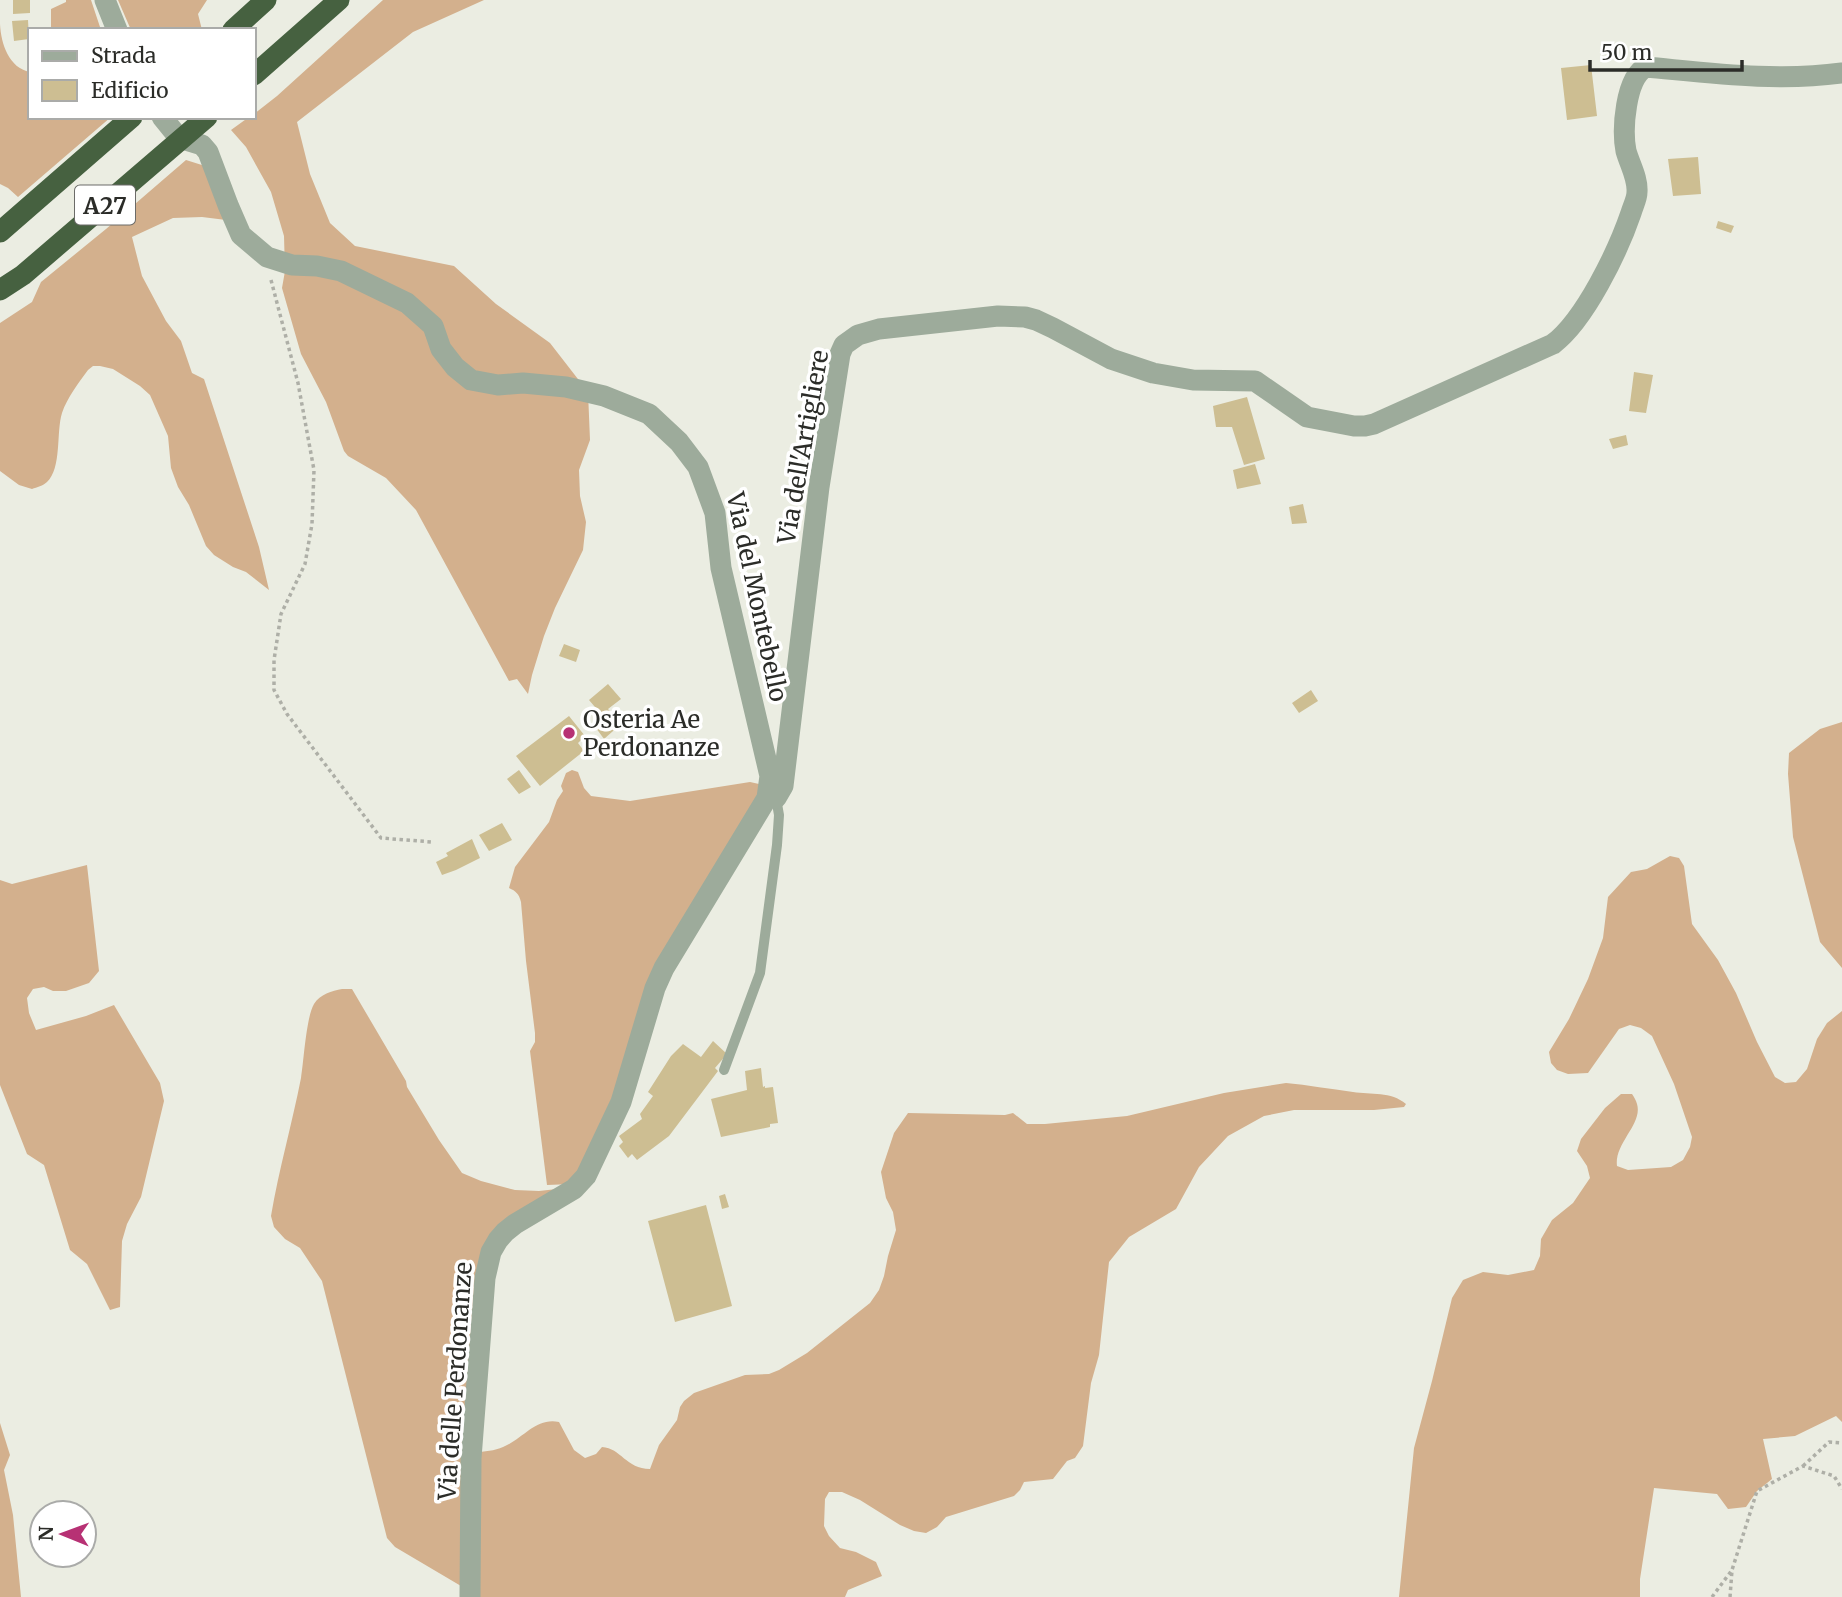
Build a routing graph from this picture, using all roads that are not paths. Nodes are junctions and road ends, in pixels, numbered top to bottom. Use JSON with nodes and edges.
{"nodes":[{"id":1,"x":105,"y":0,"type":"edge"},
{"id":2,"x":266,"y":0,"type":"edge"},
{"id":3,"x":340,"y":0,"type":"edge"},
{"id":4,"x":116,"y":28,"type":"edge"},
{"id":5,"x":235,"y":28,"type":"edge"},
{"id":6,"x":256,"y":73,"type":"edge"},
{"id":7,"x":1842,"y":73,"type":"edge"},
{"id":8,"x":130,"y":119,"type":"edge"},
{"id":9,"x":164,"y":119,"type":"edge"},
{"id":10,"x":205,"y":119,"type":"edge"},
{"id":11,"x":0,"y":232,"type":"edge"},
{"id":12,"x":0,"y":290,"type":"edge"},
{"id":13,"x":771,"y":798,"type":"junction"},
{"id":14,"x":724,"y":1070,"type":"dead end"},
{"id":15,"x":470,"y":1597,"type":"edge"}],
"edges":[{"from":1,"to":4,"type":"street"},
{"from":2,"to":5,"type":"highway"},
{"from":3,"to":6,"type":"highway"},
{"from":7,"to":13,"type":"street","name":"Via dell'Artigliere"},
{"from":8,"to":11,"type":"highway","number":"A27"},
{"from":9,"to":13,"type":"street","name":"Via del Montebello"},
{"from":10,"to":12,"type":"highway","number":"A27"},
{"from":13,"to":14,"type":"lane"},
{"from":13,"to":15,"type":"street","name":"Via delle Perdonanze"}]}
